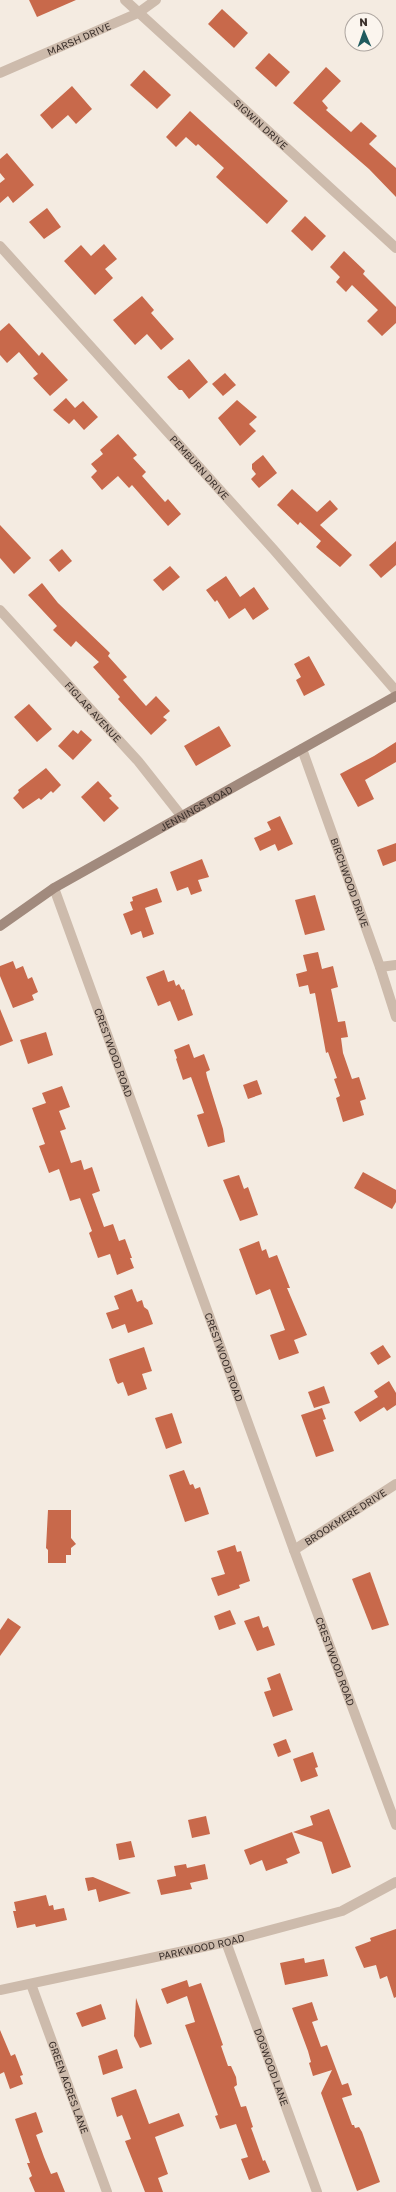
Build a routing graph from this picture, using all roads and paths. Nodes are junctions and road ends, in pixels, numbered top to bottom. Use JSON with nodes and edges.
{"nodes":[{"id":1,"x":125,"y":0,"type":"edge"},
{"id":2,"x":156,"y":0,"type":"edge"},
{"id":3,"x":138,"y":13,"type":"junction"},
{"id":4,"x":0,"y":73,"type":"edge"},
{"id":5,"x":0,"y":246,"type":"edge"},
{"id":6,"x":396,"y":248,"type":"edge"},
{"id":7,"x":0,"y":610,"type":"edge"},
{"id":8,"x":396,"y":691,"type":"edge"},
{"id":9,"x":396,"y":696,"type":"edge"},
{"id":10,"x":302,"y":749,"type":"junction"},
{"id":11,"x":183,"y":818,"type":"junction"},
{"id":12,"x":54,"y":888,"type":"junction"},
{"id":13,"x":0,"y":926,"type":"edge"},
{"id":14,"x":396,"y":965,"type":"edge"},
{"id":15,"x":380,"y":967,"type":"junction"},
{"id":16,"x":396,"y":1017,"type":"edge"},
{"id":17,"x":396,"y":1484,"type":"edge"},
{"id":18,"x":294,"y":1550,"type":"junction"},
{"id":19,"x":396,"y":1825,"type":"edge"},
{"id":20,"x":396,"y":1882,"type":"edge"},
{"id":21,"x":226,"y":1942,"type":"junction"},
{"id":22,"x":30,"y":1984,"type":"junction"},
{"id":23,"x":0,"y":1990,"type":"edge"},
{"id":24,"x":107,"y":2192,"type":"edge"},
{"id":25,"x":317,"y":2192,"type":"edge"}],
"edges":[{"from":1,"to":3,"type":"street","name":"SIGWIN DRIVE"},
{"from":2,"to":3,"type":"street","name":"MARSH DRIVE"},
{"from":3,"to":4,"type":"street","name":"MARSH DRIVE"},
{"from":3,"to":6,"type":"street","name":"SIGWIN DRIVE"},
{"from":5,"to":8,"type":"street","name":"PEMBURN DRIVE"},
{"from":7,"to":11,"type":"street","name":"FIGLAR AVENUE"},
{"from":9,"to":10,"type":"street","name":"JENNINGS ROAD"},
{"from":10,"to":11,"type":"street","name":"JENNINGS ROAD"},
{"from":10,"to":15,"type":"street","name":"BIRCHWOOD DRIVE"},
{"from":11,"to":12,"type":"street","name":"JENNINGS ROAD"},
{"from":12,"to":13,"type":"street","name":"JENNINGS ROAD"},
{"from":12,"to":18,"type":"street","name":"CRESTWOOD ROAD"},
{"from":14,"to":15,"type":"street"},
{"from":15,"to":16,"type":"street","name":"BIRCHWOOD DRIVE"},
{"from":17,"to":18,"type":"street","name":"BROOKMERE DRIVE"},
{"from":18,"to":19,"type":"street","name":"CRESTWOOD ROAD"},
{"from":20,"to":21,"type":"street","name":"PARKWOOD ROAD"},
{"from":21,"to":22,"type":"street","name":"PARKWOOD ROAD"},
{"from":21,"to":25,"type":"street","name":"DOGWOOD LANE"},
{"from":22,"to":23,"type":"street","name":"PARKWOOD ROAD"},
{"from":22,"to":24,"type":"street","name":"GREEN ACRES LANE"}]}
